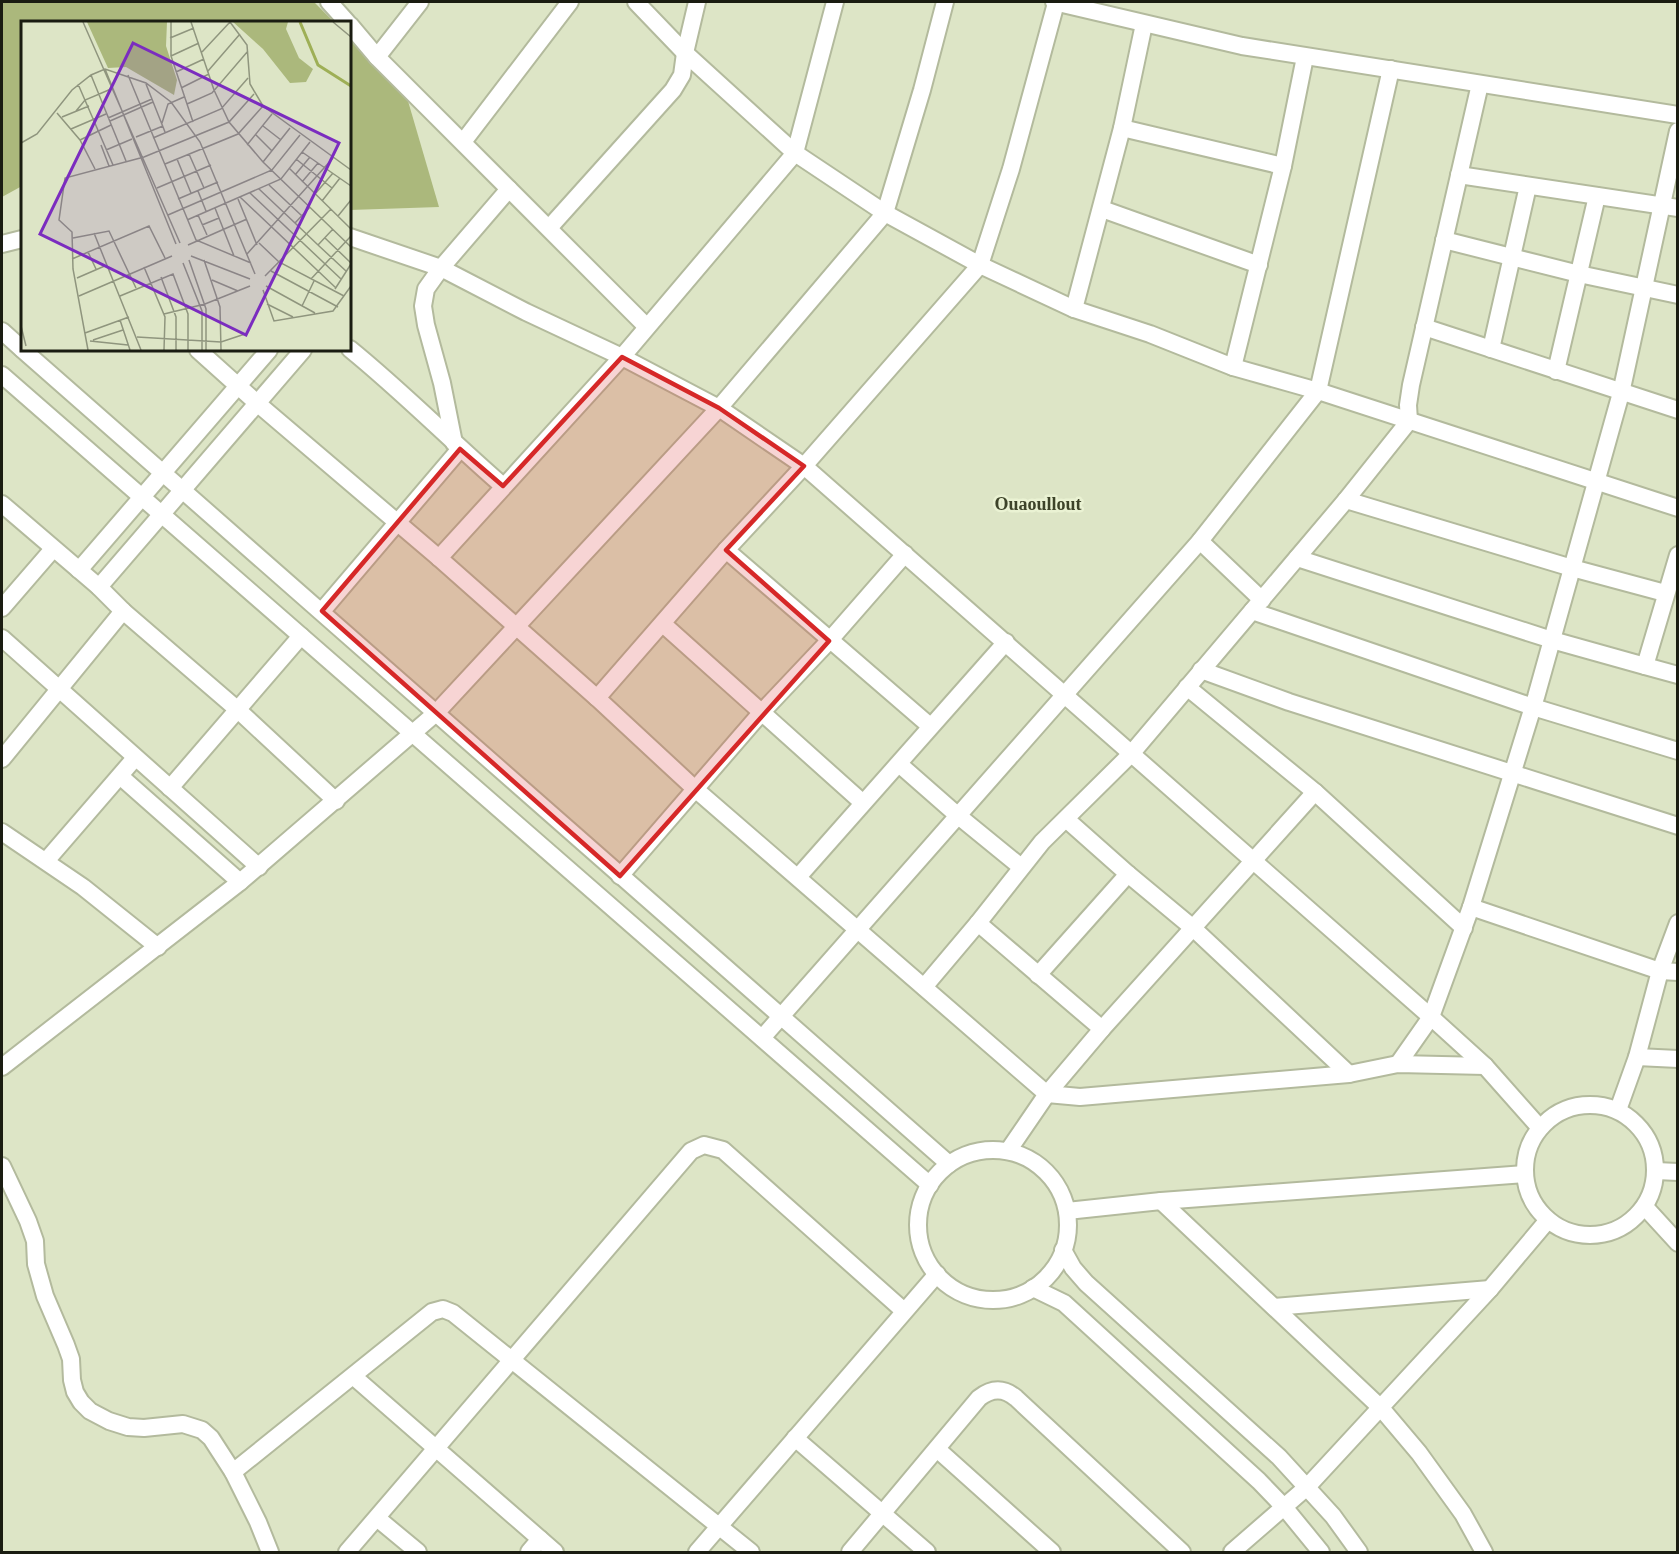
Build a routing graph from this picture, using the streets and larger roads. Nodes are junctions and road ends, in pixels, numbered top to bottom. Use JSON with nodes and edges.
{"nodes":[{"id":1,"x":329,"y":2,"type":"edge"},
{"id":2,"x":420,"y":2,"type":"edge"},
{"id":3,"x":570,"y":2,"type":"edge"},
{"id":4,"x":636,"y":2,"type":"edge"},
{"id":5,"x":697,"y":2,"type":"edge"},
{"id":6,"x":835,"y":2,"type":"edge"},
{"id":7,"x":945,"y":2,"type":"edge"},
{"id":8,"x":1055,"y":2,"type":"edge"},
{"id":9,"x":345,"y":21,"type":"edge"},
{"id":10,"x":1143,"y":24,"type":"junction"},
{"id":11,"x":351,"y":27,"type":"edge"},
{"id":12,"x":685,"y":53,"type":"junction"},
{"id":13,"x":377,"y":57,"type":"junction"},
{"id":14,"x":1305,"y":57,"type":"junction"},
{"id":15,"x":1391,"y":69,"type":"junction"},
{"id":16,"x":1480,"y":84,"type":"junction"},
{"id":17,"x":1677,"y":115,"type":"edge"},
{"id":18,"x":1122,"y":128,"type":"junction"},
{"id":19,"x":1677,"y":131,"type":"edge"},
{"id":20,"x":463,"y":142,"type":"junction"},
{"id":21,"x":795,"y":153,"type":"junction"},
{"id":22,"x":1283,"y":166,"type":"junction"},
{"id":23,"x":1460,"y":175,"type":"junction"},
{"id":24,"x":1528,"y":186,"type":"junction"},
{"id":25,"x":509,"y":189,"type":"junction"},
{"id":26,"x":1597,"y":196,"type":"junction"},
{"id":27,"x":1669,"y":207,"type":"edge"},
{"id":28,"x":1102,"y":209,"type":"junction"},
{"id":29,"x":885,"y":213,"type":"junction"},
{"id":30,"x":549,"y":228,"type":"junction"},
{"id":31,"x":351,"y":237,"type":"edge"},
{"id":32,"x":21,"y":239,"type":"edge"},
{"id":33,"x":1444,"y":240,"type":"junction"},
{"id":34,"x":2,"y":244,"type":"edge"},
{"id":35,"x":1512,"y":257,"type":"junction"},
{"id":36,"x":980,"y":265,"type":"junction"},
{"id":37,"x":1259,"y":265,"type":"junction"},
{"id":38,"x":441,"y":268,"type":"junction"},
{"id":39,"x":1579,"y":274,"type":"junction"},
{"id":40,"x":1643,"y":288,"type":"junction"},
{"id":41,"x":1677,"y":295,"type":"edge"},
{"id":42,"x":1074,"y":309,"type":"junction"},
{"id":43,"x":646,"y":326,"type":"junction"},
{"id":44,"x":1424,"y":327,"type":"junction"},
{"id":45,"x":2,"y":331,"type":"edge"},
{"id":46,"x":21,"y":347,"type":"edge"},
{"id":47,"x":1491,"y":349,"type":"junction"},
{"id":48,"x":351,"y":350,"type":"edge"},
{"id":49,"x":25,"y":351,"type":"edge"},
{"id":50,"x":199,"y":351,"type":"edge"},
{"id":51,"x":268,"y":351,"type":"edge"},
{"id":52,"x":302,"y":351,"type":"edge"},
{"id":53,"x":622,"y":357,"type":"junction"},
{"id":54,"x":1233,"y":367,"type":"junction"},
{"id":55,"x":1556,"y":371,"type":"junction"},
{"id":56,"x":2,"y":378,"type":"edge"},
{"id":57,"x":238,"y":385,"type":"junction"},
{"id":58,"x":1318,"y":392,"type":"junction"},
{"id":59,"x":1621,"y":393,"type":"junction"},
{"id":60,"x":257,"y":403,"type":"junction"},
{"id":61,"x":719,"y":408,"type":"junction"},
{"id":62,"x":1677,"y":410,"type":"edge"},
{"id":63,"x":1409,"y":421,"type":"junction"},
{"id":64,"x":457,"y":446,"type":"junction"},
{"id":65,"x":804,"y":466,"type":"junction"},
{"id":66,"x":162,"y":473,"type":"junction"},
{"id":67,"x":1597,"y":483,"type":"junction"},
{"id":68,"x":503,"y":486,"type":"junction"},
{"id":69,"x":182,"y":491,"type":"junction"},
{"id":70,"x":142,"y":497,"type":"junction"},
{"id":71,"x":1346,"y":500,"type":"junction"},
{"id":72,"x":2,"y":504,"type":"edge"},
{"id":73,"x":1677,"y":508,"type":"edge"},
{"id":74,"x":161,"y":514,"type":"junction"},
{"id":75,"x":398,"y":523,"type":"junction"},
{"id":76,"x":1200,"y":541,"type":"junction"},
{"id":77,"x":53,"y":549,"type":"junction"},
{"id":78,"x":726,"y":550,"type":"junction"},
{"id":79,"x":905,"y":554,"type":"junction"},
{"id":80,"x":1677,"y":555,"type":"edge"},
{"id":81,"x":439,"y":558,"type":"junction"},
{"id":82,"x":1298,"y":558,"type":"junction"},
{"id":83,"x":1572,"y":568,"type":"junction"},
{"id":84,"x":79,"y":570,"type":"junction"},
{"id":85,"x":99,"y":587,"type":"junction"},
{"id":86,"x":1665,"y":593,"type":"junction"},
{"id":87,"x":1257,"y":605,"type":"junction"},
{"id":88,"x":2,"y":608,"type":"edge"},
{"id":89,"x":123,"y":611,"type":"junction"},
{"id":90,"x":321,"y":611,"type":"junction"},
{"id":91,"x":663,"y":624,"type":"junction"},
{"id":92,"x":516,"y":628,"type":"junction"},
{"id":93,"x":301,"y":636,"type":"junction"},
{"id":94,"x":2,"y":638,"type":"edge"},
{"id":95,"x":829,"y":640,"type":"junction"},
{"id":96,"x":1552,"y":640,"type":"junction"},
{"id":97,"x":1006,"y":642,"type":"junction"},
{"id":98,"x":1645,"y":666,"type":"junction"},
{"id":99,"x":1201,"y":670,"type":"junction"},
{"id":100,"x":1677,"y":675,"type":"edge"},
{"id":101,"x":1187,"y":687,"type":"junction"},
{"id":102,"x":57,"y":689,"type":"junction"},
{"id":103,"x":1064,"y":693,"type":"junction"},
{"id":104,"x":597,"y":698,"type":"junction"},
{"id":105,"x":1533,"y":707,"type":"junction"},
{"id":106,"x":238,"y":710,"type":"junction"},
{"id":107,"x":436,"y":713,"type":"junction"},
{"id":108,"x":761,"y":713,"type":"junction"},
{"id":109,"x":930,"y":726,"type":"junction"},
{"id":110,"x":413,"y":733,"type":"junction"},
{"id":111,"x":1677,"y":751,"type":"edge"},
{"id":112,"x":1131,"y":754,"type":"junction"},
{"id":113,"x":135,"y":758,"type":"junction"},
{"id":114,"x":2,"y":759,"type":"edge"},
{"id":115,"x":899,"y":764,"type":"junction"},
{"id":116,"x":1513,"y":772,"type":"junction"},
{"id":117,"x":120,"y":776,"type":"junction"},
{"id":118,"x":170,"y":788,"type":"junction"},
{"id":119,"x":694,"y":788,"type":"junction"},
{"id":120,"x":1315,"y":792,"type":"junction"},
{"id":121,"x":336,"y":801,"type":"junction"},
{"id":122,"x":863,"y":803,"type":"junction"},
{"id":123,"x":957,"y":814,"type":"junction"},
{"id":124,"x":1066,"y":819,"type":"junction"},
{"id":125,"x":1677,"y":826,"type":"edge"},
{"id":126,"x":2,"y":832,"type":"edge"},
{"id":127,"x":46,"y":861,"type":"junction"},
{"id":128,"x":1252,"y":861,"type":"junction"},
{"id":129,"x":259,"y":867,"type":"junction"},
{"id":130,"x":1021,"y":867,"type":"junction"},
{"id":131,"x":1128,"y":874,"type":"junction"},
{"id":132,"x":620,"y":876,"type":"junction"},
{"id":133,"x":798,"y":877,"type":"junction"},
{"id":134,"x":240,"y":882,"type":"junction"},
{"id":135,"x":1471,"y":907,"type":"junction"},
{"id":136,"x":978,"y":923,"type":"junction"},
{"id":137,"x":1677,"y":923,"type":"edge"},
{"id":138,"x":1193,"y":928,"type":"junction"},
{"id":139,"x":1464,"y":928,"type":"junction"},
{"id":140,"x":857,"y":931,"type":"junction"},
{"id":141,"x":158,"y":947,"type":"junction"},
{"id":142,"x":1660,"y":971,"type":"junction"},
{"id":143,"x":1677,"y":972,"type":"edge"},
{"id":144,"x":1038,"y":975,"type":"junction"},
{"id":145,"x":924,"y":987,"type":"junction"},
{"id":146,"x":781,"y":1016,"type":"junction"},
{"id":147,"x":1431,"y":1017,"type":"junction"},
{"id":148,"x":1102,"y":1029,"type":"junction"},
{"id":149,"x":762,"y":1038,"type":"junction"},
{"id":150,"x":1637,"y":1057,"type":"junction"},
{"id":151,"x":1677,"y":1059,"type":"edge"},
{"id":152,"x":1398,"y":1064,"type":"junction"},
{"id":153,"x":1485,"y":1066,"type":"junction"},
{"id":154,"x":2,"y":1067,"type":"edge"},
{"id":155,"x":1349,"y":1074,"type":"junction"},
{"id":156,"x":1047,"y":1094,"type":"junction"},
{"id":157,"x":1618,"y":1110,"type":"junction"},
{"id":158,"x":1540,"y":1128,"type":"junction"},
{"id":159,"x":1008,"y":1151,"type":"junction"},
{"id":160,"x":949,"y":1164,"type":"junction"},
{"id":161,"x":2,"y":1166,"type":"edge"},
{"id":162,"x":1656,"y":1171,"type":"junction"},
{"id":163,"x":1677,"y":1172,"type":"edge"},
{"id":164,"x":1525,"y":1174,"type":"junction"},
{"id":165,"x":930,"y":1185,"type":"junction"},
{"id":166,"x":1161,"y":1201,"type":"junction"},
{"id":167,"x":1645,"y":1206,"type":"junction"},
{"id":168,"x":1066,"y":1211,"type":"junction"},
{"id":169,"x":1548,"y":1220,"type":"junction"},
{"id":170,"x":1677,"y":1243,"type":"edge"},
{"id":171,"x":1063,"y":1250,"type":"junction"},
{"id":172,"x":937,"y":1274,"type":"junction"},
{"id":173,"x":1033,"y":1288,"type":"junction"},
{"id":174,"x":1490,"y":1288,"type":"junction"},
{"id":175,"x":1274,"y":1307,"type":"junction"},
{"id":176,"x":904,"y":1311,"type":"junction"},
{"id":177,"x":511,"y":1360,"type":"junction"},
{"id":178,"x":353,"y":1376,"type":"junction"},
{"id":179,"x":1381,"y":1408,"type":"junction"},
{"id":180,"x":795,"y":1438,"type":"junction"},
{"id":181,"x":436,"y":1449,"type":"junction"},
{"id":182,"x":937,"y":1449,"type":"junction"},
{"id":183,"x":233,"y":1472,"type":"junction"},
{"id":184,"x":1307,"y":1487,"type":"junction"},
{"id":185,"x":1285,"y":1508,"type":"junction"},
{"id":186,"x":883,"y":1514,"type":"junction"},
{"id":187,"x":377,"y":1518,"type":"junction"},
{"id":188,"x":719,"y":1527,"type":"junction"},
{"id":189,"x":540,"y":1539,"type":"junction"},
{"id":190,"x":270,"y":1552,"type":"edge"},
{"id":191,"x":347,"y":1552,"type":"edge"},
{"id":192,"x":418,"y":1552,"type":"edge"},
{"id":193,"x":529,"y":1552,"type":"edge"},
{"id":194,"x":555,"y":1552,"type":"edge"},
{"id":195,"x":697,"y":1552,"type":"edge"},
{"id":196,"x":751,"y":1552,"type":"edge"},
{"id":197,"x":850,"y":1552,"type":"edge"},
{"id":198,"x":927,"y":1552,"type":"edge"},
{"id":199,"x":1052,"y":1552,"type":"edge"},
{"id":200,"x":1182,"y":1552,"type":"edge"},
{"id":201,"x":1232,"y":1552,"type":"edge"},
{"id":202,"x":1321,"y":1552,"type":"edge"},
{"id":203,"x":1359,"y":1552,"type":"edge"},
{"id":204,"x":1484,"y":1552,"type":"edge"}],
"edges":[{"from":1,"to":9,"type":"street"},
{"from":2,"to":13,"type":"street"},
{"from":3,"to":20,"type":"street"},
{"from":4,"to":12,"type":"street"},
{"from":5,"to":12,"type":"street"},
{"from":6,"to":21,"type":"street"},
{"from":7,"to":29,"type":"street"},
{"from":8,"to":10,"type":"street"},
{"from":8,"to":36,"type":"street"},
{"from":10,"to":14,"type":"street"},
{"from":10,"to":18,"type":"street"},
{"from":11,"to":13,"type":"street"},
{"from":12,"to":21,"type":"street"},
{"from":12,"to":30,"type":"street"},
{"from":13,"to":20,"type":"street"},
{"from":14,"to":15,"type":"street"},
{"from":14,"to":22,"type":"street"},
{"from":15,"to":16,"type":"street"},
{"from":15,"to":58,"type":"street"},
{"from":16,"to":17,"type":"street"},
{"from":16,"to":23,"type":"street"},
{"from":18,"to":22,"type":"street"},
{"from":18,"to":28,"type":"street"},
{"from":19,"to":27,"type":"street"},
{"from":20,"to":25,"type":"street"},
{"from":21,"to":29,"type":"street"},
{"from":21,"to":43,"type":"street"},
{"from":22,"to":37,"type":"street"},
{"from":23,"to":24,"type":"street"},
{"from":23,"to":33,"type":"street"},
{"from":24,"to":26,"type":"street"},
{"from":24,"to":35,"type":"street"},
{"from":25,"to":30,"type":"street"},
{"from":25,"to":38,"type":"street"},
{"from":26,"to":27,"type":"street"},
{"from":26,"to":39,"type":"street"},
{"from":27,"to":40,"type":"street"},
{"from":28,"to":37,"type":"street"},
{"from":28,"to":42,"type":"street"},
{"from":29,"to":36,"type":"street"},
{"from":29,"to":61,"type":"street"},
{"from":30,"to":43,"type":"street"},
{"from":31,"to":38,"type":"street"},
{"from":32,"to":34,"type":"street"},
{"from":33,"to":35,"type":"street"},
{"from":33,"to":44,"type":"street"},
{"from":35,"to":39,"type":"street"},
{"from":35,"to":47,"type":"street"},
{"from":36,"to":42,"type":"street"},
{"from":36,"to":65,"type":"street"},
{"from":37,"to":54,"type":"street"},
{"from":38,"to":53,"type":"street"},
{"from":38,"to":64,"type":"street"},
{"from":39,"to":40,"type":"street"},
{"from":39,"to":55,"type":"street"},
{"from":40,"to":41,"type":"street"},
{"from":40,"to":59,"type":"street"},
{"from":42,"to":54,"type":"street"},
{"from":43,"to":53,"type":"street"},
{"from":44,"to":47,"type":"street"},
{"from":44,"to":63,"type":"street"},
{"from":45,"to":46,"type":"street"},
{"from":47,"to":55,"type":"street"},
{"from":48,"to":64,"type":"street"},
{"from":49,"to":66,"type":"street"},
{"from":50,"to":57,"type":"street"},
{"from":51,"to":57,"type":"street"},
{"from":52,"to":60,"type":"street"},
{"from":53,"to":61,"type":"street"},
{"from":53,"to":68,"type":"street"},
{"from":54,"to":58,"type":"street"},
{"from":55,"to":59,"type":"street"},
{"from":56,"to":70,"type":"street"},
{"from":57,"to":60,"type":"street"},
{"from":57,"to":66,"type":"street"},
{"from":58,"to":63,"type":"street"},
{"from":58,"to":76,"type":"street"},
{"from":59,"to":62,"type":"street"},
{"from":59,"to":67,"type":"street"},
{"from":60,"to":69,"type":"street"},
{"from":60,"to":75,"type":"street"},
{"from":61,"to":65,"type":"street"},
{"from":61,"to":92,"type":"street"},
{"from":63,"to":67,"type":"street"},
{"from":63,"to":71,"type":"street"},
{"from":64,"to":68,"type":"street"},
{"from":64,"to":75,"type":"street"},
{"from":65,"to":78,"type":"street"},
{"from":65,"to":79,"type":"street"},
{"from":66,"to":69,"type":"street"},
{"from":66,"to":70,"type":"street"},
{"from":67,"to":73,"type":"street"},
{"from":67,"to":83,"type":"street"},
{"from":68,"to":81,"type":"street"},
{"from":69,"to":74,"type":"street"},
{"from":69,"to":90,"type":"street"},
{"from":70,"to":74,"type":"street"},
{"from":70,"to":84,"type":"street"},
{"from":71,"to":82,"type":"street"},
{"from":71,"to":83,"type":"street"},
{"from":72,"to":77,"type":"street"},
{"from":74,"to":85,"type":"street"},
{"from":74,"to":93,"type":"street"},
{"from":75,"to":81,"type":"street"},
{"from":75,"to":90,"type":"street"},
{"from":76,"to":87,"type":"street"},
{"from":76,"to":103,"type":"street"},
{"from":77,"to":84,"type":"street"},
{"from":77,"to":88,"type":"street"},
{"from":78,"to":91,"type":"street"},
{"from":78,"to":95,"type":"street"},
{"from":79,"to":95,"type":"street"},
{"from":79,"to":97,"type":"street"},
{"from":80,"to":86,"type":"street"},
{"from":81,"to":92,"type":"street"},
{"from":82,"to":87,"type":"street"},
{"from":82,"to":96,"type":"street"},
{"from":83,"to":86,"type":"street"},
{"from":83,"to":96,"type":"street"},
{"from":84,"to":85,"type":"street"},
{"from":85,"to":89,"type":"street"},
{"from":86,"to":98,"type":"street"},
{"from":87,"to":99,"type":"street"},
{"from":87,"to":105,"type":"street"},
{"from":89,"to":102,"type":"street"},
{"from":89,"to":106,"type":"street"},
{"from":90,"to":107,"type":"street"},
{"from":91,"to":104,"type":"street"},
{"from":91,"to":108,"type":"street"},
{"from":92,"to":104,"type":"street"},
{"from":92,"to":107,"type":"street"},
{"from":93,"to":106,"type":"street"},
{"from":93,"to":110,"type":"street"},
{"from":94,"to":102,"type":"street"},
{"from":95,"to":108,"type":"street"},
{"from":95,"to":109,"type":"street"},
{"from":96,"to":98,"type":"street"},
{"from":96,"to":105,"type":"street"},
{"from":97,"to":103,"type":"street"},
{"from":97,"to":109,"type":"street"},
{"from":98,"to":100,"type":"street"},
{"from":99,"to":101,"type":"street"},
{"from":99,"to":116,"type":"street"},
{"from":101,"to":112,"type":"street"},
{"from":101,"to":120,"type":"street"},
{"from":102,"to":113,"type":"street"},
{"from":102,"to":114,"type":"street"},
{"from":103,"to":112,"type":"street"},
{"from":103,"to":123,"type":"street"},
{"from":104,"to":119,"type":"street"},
{"from":105,"to":111,"type":"street"},
{"from":105,"to":116,"type":"street"},
{"from":106,"to":118,"type":"street"},
{"from":106,"to":121,"type":"street"},
{"from":107,"to":110,"type":"street"},
{"from":107,"to":132,"type":"street"},
{"from":108,"to":119,"type":"street"},
{"from":108,"to":122,"type":"street"},
{"from":109,"to":115,"type":"street"},
{"from":110,"to":121,"type":"street"},
{"from":110,"to":149,"type":"street"},
{"from":112,"to":124,"type":"street"},
{"from":112,"to":128,"type":"street"},
{"from":113,"to":117,"type":"street"},
{"from":113,"to":118,"type":"street"},
{"from":115,"to":122,"type":"street"},
{"from":115,"to":123,"type":"street"},
{"from":116,"to":125,"type":"street"},
{"from":116,"to":135,"type":"street"},
{"from":117,"to":127,"type":"street"},
{"from":117,"to":134,"type":"street"},
{"from":118,"to":129,"type":"street"},
{"from":119,"to":132,"type":"street"},
{"from":119,"to":133,"type":"street"},
{"from":120,"to":128,"type":"street"},
{"from":120,"to":139,"type":"street"},
{"from":121,"to":129,"type":"street"},
{"from":122,"to":133,"type":"street"},
{"from":123,"to":130,"type":"street"},
{"from":123,"to":140,"type":"street"},
{"from":124,"to":130,"type":"street"},
{"from":124,"to":131,"type":"street"},
{"from":126,"to":127,"type":"street"},
{"from":127,"to":141,"type":"street"},
{"from":128,"to":138,"type":"street"},
{"from":128,"to":147,"type":"street"},
{"from":129,"to":134,"type":"street"},
{"from":130,"to":136,"type":"street"},
{"from":131,"to":138,"type":"street"},
{"from":131,"to":144,"type":"street"},
{"from":132,"to":146,"type":"street"},
{"from":133,"to":140,"type":"street"},
{"from":134,"to":141,"type":"street"},
{"from":135,"to":139,"type":"street"},
{"from":135,"to":142,"type":"street"},
{"from":136,"to":144,"type":"street"},
{"from":136,"to":145,"type":"street"},
{"from":137,"to":142,"type":"street"},
{"from":138,"to":148,"type":"street"},
{"from":138,"to":155,"type":"street"},
{"from":139,"to":147,"type":"street"},
{"from":140,"to":145,"type":"street"},
{"from":140,"to":146,"type":"street"},
{"from":141,"to":154,"type":"street"},
{"from":142,"to":143,"type":"street"},
{"from":142,"to":150,"type":"street"},
{"from":144,"to":148,"type":"street"},
{"from":145,"to":156,"type":"street"},
{"from":146,"to":149,"type":"street"},
{"from":146,"to":160,"type":"street"},
{"from":147,"to":152,"type":"street"},
{"from":147,"to":153,"type":"street"},
{"from":148,"to":156,"type":"street"},
{"from":149,"to":165,"type":"street"},
{"from":150,"to":151,"type":"street"},
{"from":150,"to":157,"type":"street"},
{"from":152,"to":153,"type":"street"},
{"from":152,"to":155,"type":"street"},
{"from":153,"to":158,"type":"street"},
{"from":155,"to":156,"type":"street"},
{"from":156,"to":159,"type":"street"},
{"from":157,"to":158,"type":"street"},
{"from":157,"to":162,"type":"street"},
{"from":158,"to":164,"type":"street"},
{"from":159,"to":160,"type":"street"},
{"from":159,"to":168,"type":"street"},
{"from":160,"to":165,"type":"street"},
{"from":161,"to":183,"type":"street"},
{"from":162,"to":163,"type":"street"},
{"from":162,"to":167,"type":"street"},
{"from":164,"to":166,"type":"street"},
{"from":164,"to":169,"type":"street"},
{"from":165,"to":172,"type":"street"},
{"from":166,"to":168,"type":"street"},
{"from":166,"to":175,"type":"street"},
{"from":167,"to":169,"type":"street"},
{"from":167,"to":170,"type":"street"},
{"from":168,"to":171,"type":"street"},
{"from":169,"to":174,"type":"street"},
{"from":171,"to":173,"type":"street"},
{"from":171,"to":184,"type":"street"},
{"from":172,"to":173,"type":"street"},
{"from":172,"to":176,"type":"street"},
{"from":173,"to":185,"type":"street"},
{"from":174,"to":175,"type":"street"},
{"from":174,"to":179,"type":"street"},
{"from":175,"to":179,"type":"street"},
{"from":176,"to":177,"type":"street"},
{"from":176,"to":180,"type":"street"},
{"from":177,"to":178,"type":"street"},
{"from":177,"to":181,"type":"street"},
{"from":177,"to":188,"type":"street"},
{"from":178,"to":181,"type":"street"},
{"from":178,"to":183,"type":"street"},
{"from":179,"to":184,"type":"street"},
{"from":179,"to":204,"type":"street"},
{"from":180,"to":186,"type":"street"},
{"from":180,"to":188,"type":"street"},
{"from":181,"to":187,"type":"street"},
{"from":181,"to":189,"type":"street"},
{"from":182,"to":186,"type":"street"},
{"from":182,"to":199,"type":"street"},
{"from":182,"to":200,"type":"street"},
{"from":183,"to":190,"type":"street"},
{"from":184,"to":185,"type":"street"},
{"from":184,"to":203,"type":"street"},
{"from":185,"to":201,"type":"street"},
{"from":185,"to":202,"type":"street"},
{"from":186,"to":197,"type":"street"},
{"from":186,"to":198,"type":"street"},
{"from":187,"to":191,"type":"street"},
{"from":187,"to":192,"type":"street"},
{"from":188,"to":195,"type":"street"},
{"from":188,"to":196,"type":"street"},
{"from":189,"to":193,"type":"street"},
{"from":189,"to":194,"type":"street"}]}
